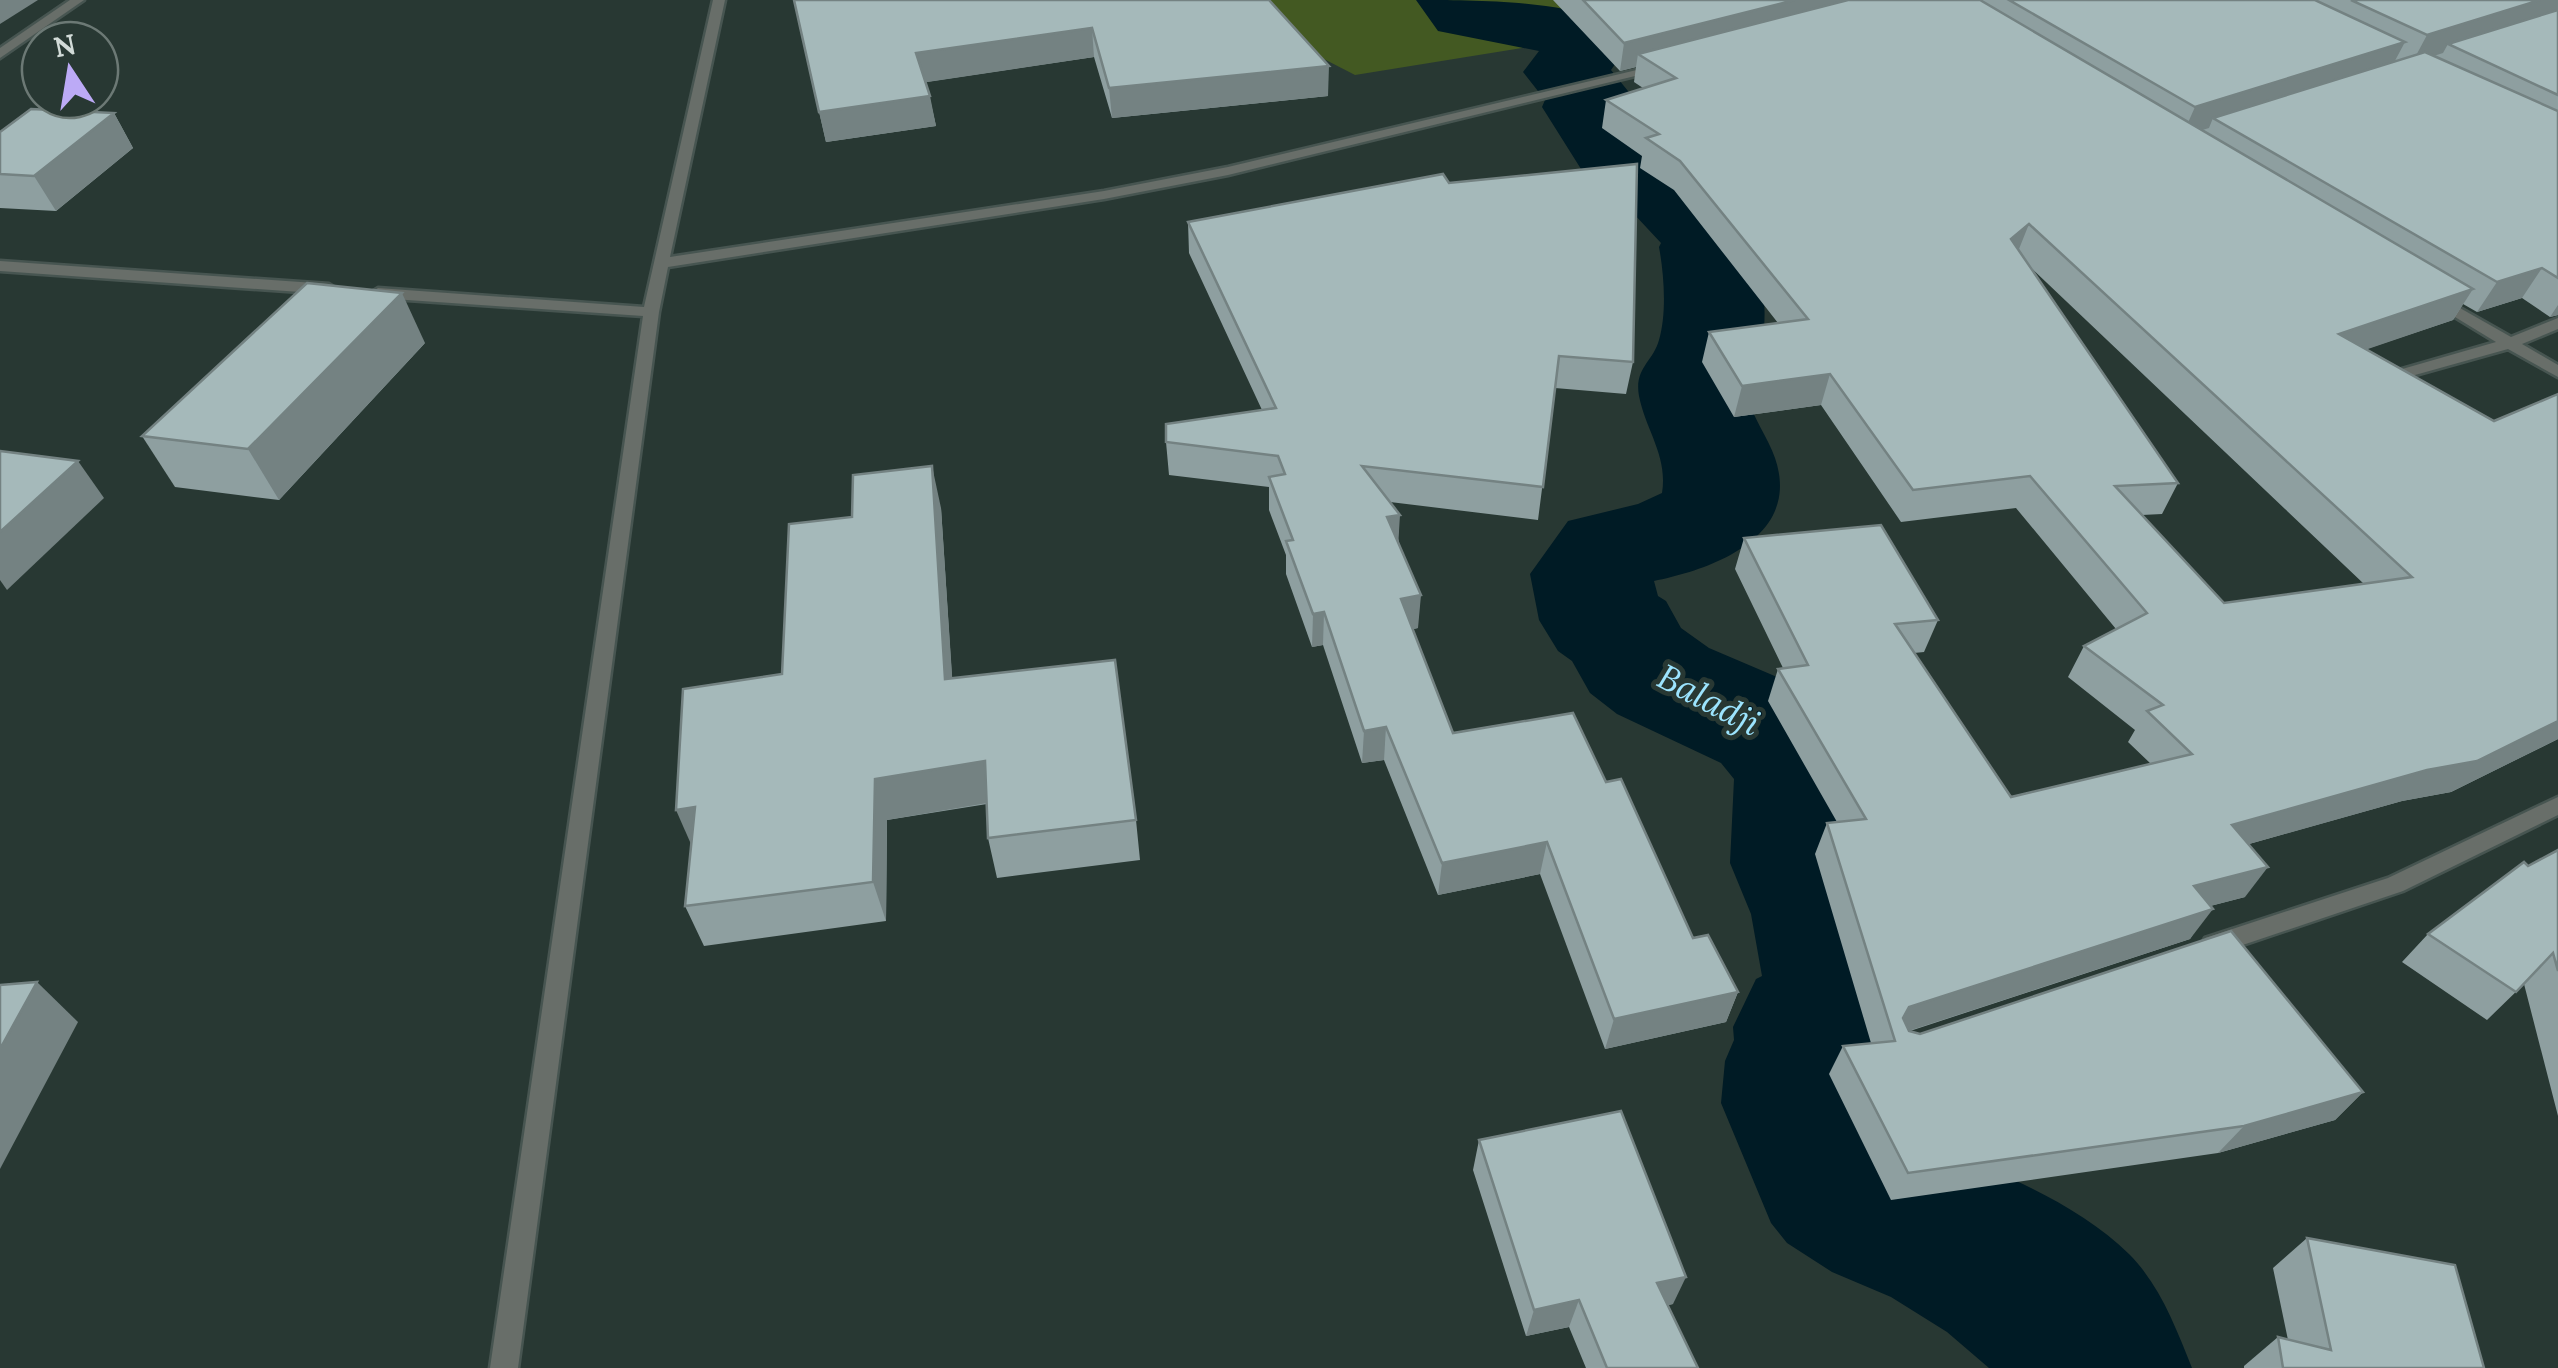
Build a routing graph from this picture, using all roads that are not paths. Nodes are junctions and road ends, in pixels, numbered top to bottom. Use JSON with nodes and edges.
{"nodes":[{"id":1,"x":78,"y":0,"type":"edge"},
{"id":2,"x":719,"y":0,"type":"edge"},
{"id":3,"x":0,"y":54,"type":"edge"},
{"id":4,"x":1668,"y":66,"type":"edge"},
{"id":5,"x":662,"y":264,"type":"junction"},
{"id":6,"x":0,"y":266,"type":"edge"},
{"id":7,"x":2428,"y":294,"type":"edge"},
{"id":8,"x":650,"y":312,"type":"junction"},
{"id":9,"x":2558,"y":323,"type":"edge"},
{"id":10,"x":2510,"y":343,"type":"junction"},
{"id":11,"x":2558,"y":372,"type":"edge"},
{"id":12,"x":2377,"y":381,"type":"edge"},
{"id":13,"x":2558,"y":805,"type":"edge"},
{"id":14,"x":2187,"y":954,"type":"edge"},
{"id":15,"x":504,"y":1368,"type":"edge"}],
"edges":[{"from":1,"to":3,"type":"street"},
{"from":2,"to":5,"type":"street"},
{"from":4,"to":5,"type":"street"},
{"from":5,"to":8,"type":"street"},
{"from":6,"to":8,"type":"street"},
{"from":7,"to":10,"type":"street"},
{"from":8,"to":15,"type":"street"},
{"from":9,"to":10,"type":"street"},
{"from":10,"to":11,"type":"street"},
{"from":10,"to":12,"type":"street"},
{"from":13,"to":14,"type":"street"}]}
